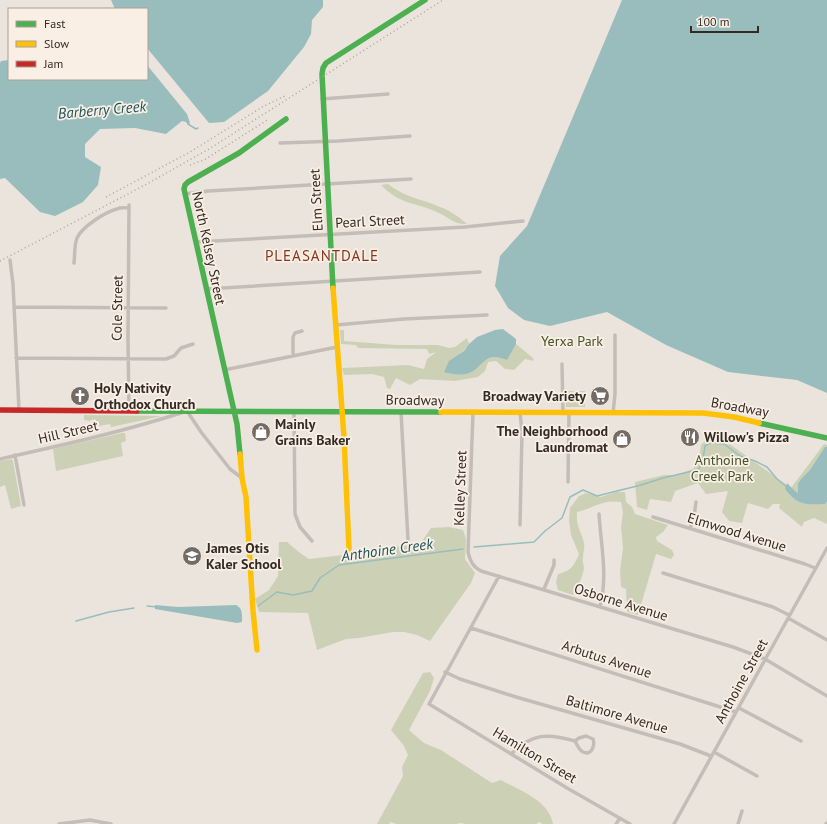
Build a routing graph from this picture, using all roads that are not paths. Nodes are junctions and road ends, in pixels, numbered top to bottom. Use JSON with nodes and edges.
{"nodes":[{"id":1,"x":425,"y":0,"type":"edge"},
{"id":2,"x":388,"y":94,"type":"dead end"},
{"id":3,"x":322,"y":98,"type":"junction"},
{"id":4,"x":286,"y":119,"type":"dead end"},
{"id":5,"x":410,"y":136,"type":"dead end"},
{"id":6,"x":325,"y":141,"type":"junction"},
{"id":7,"x":280,"y":143,"type":"dead end"},
{"id":8,"x":411,"y":179,"type":"dead end"},
{"id":9,"x":328,"y":184,"type":"junction"},
{"id":10,"x":184,"y":194,"type":"junction"},
{"id":11,"x":523,"y":221,"type":"dead end"},
{"id":12,"x":330,"y":234,"type":"junction"},
{"id":13,"x":194,"y":242,"type":"junction"},
{"id":14,"x":10,"y":260,"type":"dead end"},
{"id":15,"x":74,"y":263,"type":"dead end"},
{"id":16,"x":480,"y":272,"type":"dead end"},
{"id":17,"x":334,"y":281,"type":"junction"},
{"id":18,"x":206,"y":289,"type":"junction"},
{"id":19,"x":14,"y":307,"type":"junction"},
{"id":20,"x":128,"y":308,"type":"junction"},
{"id":21,"x":166,"y":308,"type":"dead end"},
{"id":22,"x":487,"y":315,"type":"dead end"},
{"id":23,"x":336,"y":325,"type":"junction"},
{"id":24,"x":302,"y":331,"type":"dead end"},
{"id":25,"x":615,"y":335,"type":"dead end"},
{"id":26,"x":193,"y":344,"type":"dead end"},
{"id":27,"x":337,"y":347,"type":"junction"},
{"id":28,"x":293,"y":356,"type":"junction"},
{"id":29,"x":16,"y":358,"type":"junction"},
{"id":30,"x":128,"y":358,"type":"junction"},
{"id":31,"x":562,"y":364,"type":"dead end"},
{"id":32,"x":224,"y":370,"type":"junction"},
{"id":33,"x":0,"y":410,"type":"edge"},
{"id":34,"x":19,"y":410,"type":"junction"},
{"id":35,"x":129,"y":410,"type":"junction"},
{"id":36,"x":187,"y":411,"type":"junction"},
{"id":37,"x":234,"y":411,"type":"junction"},
{"id":38,"x":342,"y":411,"type":"junction"},
{"id":39,"x":294,"y":412,"type":"junction"},
{"id":40,"x":401,"y":412,"type":"junction"},
{"id":41,"x":473,"y":412,"type":"junction"},
{"id":42,"x":520,"y":412,"type":"junction"},
{"id":43,"x":566,"y":413,"type":"junction"},
{"id":44,"x":613,"y":413,"type":"junction"},
{"id":45,"x":827,"y":438,"type":"edge"},
{"id":46,"x":15,"y":455,"type":"junction"},
{"id":47,"x":0,"y":458,"type":"edge"},
{"id":48,"x":242,"y":478,"type":"junction"},
{"id":49,"x":568,"y":482,"type":"dead end"},
{"id":50,"x":696,"y":502,"type":"dead end"},
{"id":51,"x":24,"y":505,"type":"dead end"},
{"id":52,"x":599,"y":514,"type":"dead end"},
{"id":53,"x":653,"y":517,"type":"dead end"},
{"id":54,"x":520,"y":525,"type":"dead end"},
{"id":55,"x":690,"y":528,"type":"junction"},
{"id":56,"x":408,"y":540,"type":"dead end"},
{"id":57,"x":312,"y":541,"type":"dead end"},
{"id":58,"x":827,"y":548,"type":"edge"},
{"id":59,"x":350,"y":549,"type":"dead end"},
{"id":60,"x":554,"y":560,"type":"dead end"},
{"id":61,"x":472,"y":564,"type":"joint"},
{"id":62,"x":815,"y":568,"type":"junction"},
{"id":63,"x":664,"y":573,"type":"dead end"},
{"id":64,"x":499,"y":576,"type":"junction"},
{"id":65,"x":544,"y":589,"type":"junction"},
{"id":66,"x":600,"y":606,"type":"junction"},
{"id":67,"x":788,"y":617,"type":"junction"},
{"id":68,"x":471,"y":628,"type":"junction"},
{"id":69,"x":827,"y":640,"type":"edge"},
{"id":70,"x":257,"y":650,"type":"dead end"},
{"id":71,"x":765,"y":659,"type":"junction"},
{"id":72,"x":445,"y":672,"type":"junction"},
{"id":73,"x":827,"y":696,"type":"edge"},
{"id":74,"x":738,"y":710,"type":"junction"},
{"id":75,"x":575,"y":741,"type":"junction"},
{"id":76,"x":801,"y":741,"type":"dead end"},
{"id":77,"x":714,"y":752,"type":"junction"},
{"id":78,"x":511,"y":754,"type":"junction"},
{"id":79,"x":712,"y":756,"type":"junction"},
{"id":80,"x":757,"y":776,"type":"dead end"},
{"id":81,"x":742,"y":810,"type":"dead end"},
{"id":82,"x":620,"y":818,"type":"junction"},
{"id":83,"x":59,"y":824,"type":"edge"},
{"id":84,"x":111,"y":824,"type":"edge"},
{"id":85,"x":616,"y":824,"type":"edge"},
{"id":86,"x":630,"y":824,"type":"edge"},
{"id":87,"x":674,"y":824,"type":"edge"},
{"id":88,"x":738,"y":824,"type":"edge"}],
"edges":[{"from":1,"to":3,"type":"street","name":"Elm Street"},
{"from":2,"to":3,"type":"street"},
{"from":3,"to":6,"type":"street","name":"Elm Street"},
{"from":4,"to":10,"type":"street","name":"North Kelsey Street"},
{"from":5,"to":6,"type":"street"},
{"from":6,"to":7,"type":"street"},
{"from":6,"to":9,"type":"street","name":"Elm Street"},
{"from":8,"to":9,"type":"street"},
{"from":9,"to":10,"type":"street"},
{"from":9,"to":12,"type":"street","name":"Elm Street"},
{"from":10,"to":13,"type":"street","name":"North Kelsey Street"},
{"from":11,"to":12,"type":"street","name":"Pearl Street"},
{"from":12,"to":13,"type":"street","name":"Pearl Street"},
{"from":12,"to":17,"type":"street","name":"Elm Street"},
{"from":13,"to":18,"type":"street","name":"North Kelsey Street"},
{"from":14,"to":19,"type":"street"},
{"from":15,"to":20,"type":"street","name":"Cole Street"},
{"from":16,"to":17,"type":"street"},
{"from":17,"to":18,"type":"street"},
{"from":17,"to":23,"type":"street","name":"Elm Street"},
{"from":18,"to":32,"type":"street","name":"North Kelsey Street"},
{"from":19,"to":20,"type":"street"},
{"from":19,"to":29,"type":"street"},
{"from":20,"to":21,"type":"street"},
{"from":20,"to":30,"type":"street","name":"Cole Street"},
{"from":22,"to":23,"type":"street"},
{"from":23,"to":27,"type":"street","name":"Elm Street"},
{"from":24,"to":28,"type":"street"},
{"from":25,"to":44,"type":"street"},
{"from":26,"to":30,"type":"street"},
{"from":27,"to":28,"type":"street"},
{"from":27,"to":38,"type":"street","name":"Elm Street"},
{"from":28,"to":32,"type":"street"},
{"from":29,"to":30,"type":"street"},
{"from":29,"to":34,"type":"street"},
{"from":30,"to":35,"type":"street","name":"Cole Street"},
{"from":31,"to":43,"type":"street"},
{"from":32,"to":37,"type":"street","name":"North Kelsey Street"},
{"from":33,"to":34,"type":"street","name":"Broadway"},
{"from":34,"to":35,"type":"street","name":"Broadway"},
{"from":35,"to":36,"type":"street","name":"Broadway"},
{"from":36,"to":37,"type":"street","name":"Broadway"},
{"from":36,"to":46,"type":"street","name":"Hill Street"},
{"from":36,"to":48,"type":"street"},
{"from":37,"to":39,"type":"street","name":"Broadway"},
{"from":37,"to":48,"type":"street","name":"North Kelsey Street"},
{"from":38,"to":39,"type":"street","name":"Broadway"},
{"from":38,"to":40,"type":"street","name":"Broadway"},
{"from":38,"to":59,"type":"street","name":"Elm Street"},
{"from":39,"to":57,"type":"street"},
{"from":40,"to":41,"type":"street","name":"Broadway"},
{"from":40,"to":56,"type":"street"},
{"from":41,"to":42,"type":"street","name":"Broadway"},
{"from":41,"to":61,"type":"street","name":"Kelley Street"},
{"from":42,"to":43,"type":"street","name":"Broadway"},
{"from":42,"to":54,"type":"street"},
{"from":43,"to":44,"type":"street","name":"Broadway"},
{"from":43,"to":49,"type":"street"},
{"from":44,"to":45,"type":"street","name":"Broadway"},
{"from":46,"to":47,"type":"street","name":"Hill Street"},
{"from":46,"to":51,"type":"street"},
{"from":48,"to":70,"type":"street","name":"North Kelsey Street"},
{"from":50,"to":55,"type":"street"},
{"from":52,"to":66,"type":"street"},
{"from":53,"to":55,"type":"street","name":"Elmwood Avenue"},
{"from":55,"to":62,"type":"street","name":"Elmwood Avenue"},
{"from":58,"to":62,"type":"street","name":"Anthoine Street"},
{"from":60,"to":65,"type":"street"},
{"from":61,"to":64,"type":"street","name":"Osborne Avenue"},
{"from":62,"to":67,"type":"street","name":"Anthoine Street"},
{"from":63,"to":67,"type":"street"},
{"from":64,"to":65,"type":"street","name":"Osborne Avenue"},
{"from":64,"to":68,"type":"street"},
{"from":65,"to":66,"type":"street","name":"Osborne Avenue"},
{"from":66,"to":71,"type":"street","name":"Osborne Avenue"},
{"from":67,"to":69,"type":"street"},
{"from":67,"to":71,"type":"street","name":"Anthoine Street"},
{"from":68,"to":72,"type":"street"},
{"from":68,"to":74,"type":"street","name":"Arbutus Avenue"},
{"from":71,"to":73,"type":"street","name":"Osborne Avenue"},
{"from":71,"to":74,"type":"street","name":"Anthoine Street"},
{"from":72,"to":78,"type":"street","name":"Hamilton Street"},
{"from":72,"to":79,"type":"street","name":"Baltimore Avenue"},
{"from":74,"to":76,"type":"street","name":"Arbutus Avenue"},
{"from":74,"to":77,"type":"street","name":"Anthoine Street"},
{"from":75,"to":75,"type":"street"},
{"from":75,"to":78,"type":"street"},
{"from":77,"to":79,"type":"street","name":"Anthoine Street"},
{"from":77,"to":80,"type":"street"},
{"from":78,"to":82,"type":"street","name":"Hamilton Street"},
{"from":79,"to":87,"type":"street","name":"Anthoine Street"},
{"from":81,"to":88,"type":"street"},
{"from":82,"to":85,"type":"street"},
{"from":82,"to":86,"type":"street","name":"Hamilton Street"},
{"from":83,"to":84,"type":"street"}]}
